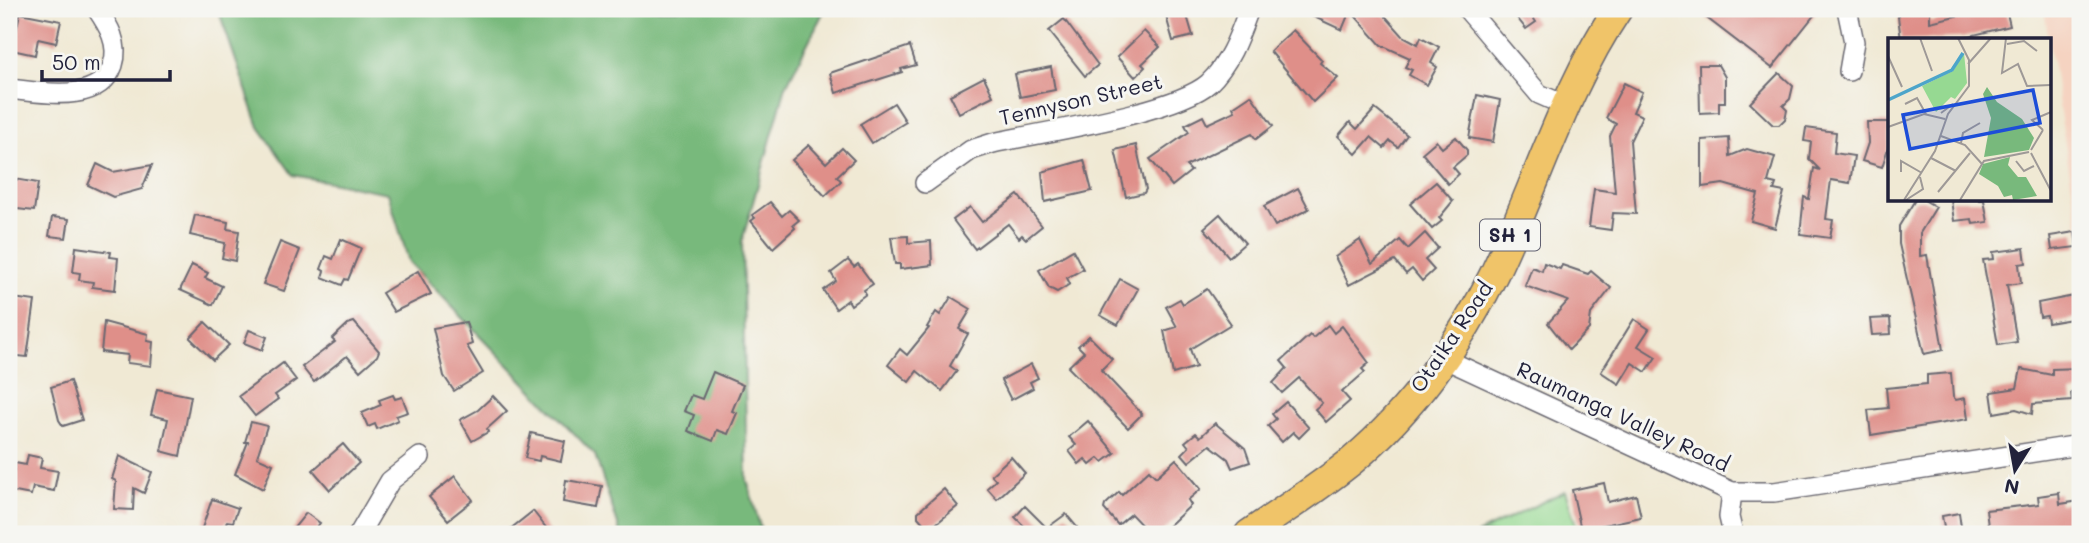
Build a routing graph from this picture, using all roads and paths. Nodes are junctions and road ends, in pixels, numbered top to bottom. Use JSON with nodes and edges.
{"nodes":[{"id":1,"x":97,"y":9,"type":"edge"},
{"id":2,"x":1249,"y":9,"type":"edge"},
{"id":3,"x":1467,"y":9,"type":"edge"},
{"id":4,"x":1618,"y":9,"type":"edge"},
{"id":5,"x":1847,"y":9,"type":"edge"},
{"id":6,"x":1849,"y":71,"type":"dead end"},
{"id":7,"x":9,"y":89,"type":"edge"},
{"id":8,"x":1564,"y":105,"type":"junction"},
{"id":9,"x":925,"y":183,"type":"dead end"},
{"id":10,"x":1443,"y":358,"type":"junction"},
{"id":11,"x":2080,"y":445,"type":"edge"},
{"id":12,"x":420,"y":457,"type":"dead end"},
{"id":13,"x":1732,"y":492,"type":"junction"},
{"id":14,"x":359,"y":534,"type":"edge"},
{"id":15,"x":1249,"y":534,"type":"edge"},
{"id":16,"x":1733,"y":534,"type":"edge"}],
"edges":[{"from":1,"to":7,"type":"street"},
{"from":2,"to":9,"type":"street","name":"Tennyson Street"},
{"from":3,"to":8,"type":"street"},
{"from":4,"to":8,"type":"highway","name":"Otaika Road","number":"SH 1"},
{"from":5,"to":6,"type":"street"},
{"from":8,"to":10,"type":"highway","name":"Otaika Road","number":"SH 1"},
{"from":10,"to":13,"type":"street","name":"Raumanga Valley Road"},
{"from":10,"to":15,"type":"highway","name":"Otaika Road","number":"SH 1"},
{"from":11,"to":13,"type":"street","name":"Raumanga Valley Road"},
{"from":12,"to":14,"type":"street"},
{"from":13,"to":16,"type":"street"}]}
